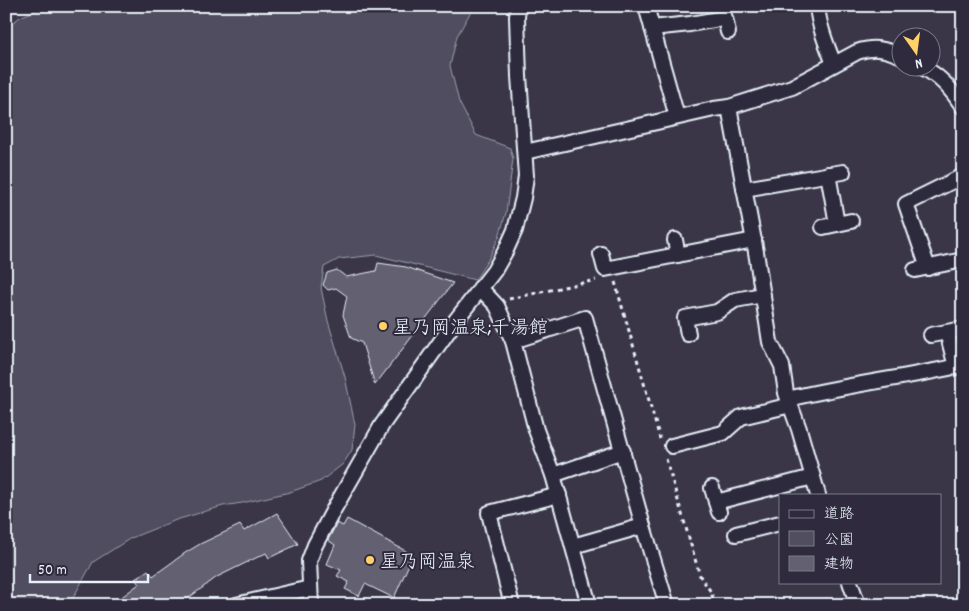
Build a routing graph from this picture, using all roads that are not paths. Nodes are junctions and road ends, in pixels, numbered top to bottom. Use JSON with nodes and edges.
{"nodes":[{"id":1,"x":518,"y":6,"type":"edge"},
{"id":2,"x":646,"y":6,"type":"edge"},
{"id":3,"x":817,"y":6,"type":"edge"},
{"id":4,"x":652,"y":28,"type":"junction"},
{"id":5,"x":728,"y":32,"type":"dead end"},
{"id":6,"x":892,"y":52,"type":"edge"},
{"id":7,"x":834,"y":64,"type":"junction"},
{"id":8,"x":939,"y":78,"type":"edge"},
{"id":9,"x":729,"y":107,"type":"junction"},
{"id":10,"x":963,"y":107,"type":"edge"},
{"id":11,"x":677,"y":117,"type":"junction"},
{"id":12,"x":525,"y":152,"type":"junction"},
{"id":13,"x":843,"y":172,"type":"dead end"},
{"id":14,"x":828,"y":174,"type":"junction"},
{"id":15,"x":963,"y":176,"type":"edge"},
{"id":16,"x":744,"y":189,"type":"junction"},
{"id":17,"x":837,"y":224,"type":"dead end"},
{"id":18,"x":675,"y":240,"type":"dead end"},
{"id":19,"x":754,"y":240,"type":"junction"},
{"id":20,"x":601,"y":254,"type":"dead end"},
{"id":21,"x":678,"y":255,"type":"junction"},
{"id":22,"x":963,"y":260,"type":"edge"},
{"id":23,"x":480,"y":288,"type":"junction"},
{"id":24,"x":763,"y":294,"type":"junction"},
{"id":25,"x":963,"y":329,"type":"edge"},
{"id":26,"x":947,"y":332,"type":"junction"},
{"id":27,"x":688,"y":334,"type":"dead end"},
{"id":28,"x":931,"y":335,"type":"dead end"},
{"id":29,"x":512,"y":341,"type":"junction"},
{"id":30,"x":959,"y":366,"type":"edge"},
{"id":31,"x":790,"y":402,"type":"junction"},
{"id":32,"x":666,"y":448,"type":"road end"},
{"id":33,"x":623,"y":451,"type":"junction"},
{"id":34,"x":553,"y":475,"type":"junction"},
{"id":35,"x":813,"y":477,"type":"junction"},
{"id":36,"x":712,"y":488,"type":"dead end"},
{"id":37,"x":818,"y":494,"type":"edge"},
{"id":38,"x":559,"y":495,"type":"junction"},
{"id":39,"x":779,"y":523,"type":"edge"},
{"id":40,"x":643,"y":526,"type":"junction"},
{"id":41,"x":736,"y":534,"type":"dead end"},
{"id":42,"x":573,"y":546,"type":"junction"},
{"id":43,"x":851,"y":584,"type":"edge"},
{"id":44,"x":310,"y":588,"type":"junction"},
{"id":45,"x":236,"y":605,"type":"edge"},
{"id":46,"x":310,"y":605,"type":"edge"},
{"id":47,"x":512,"y":605,"type":"edge"},
{"id":48,"x":589,"y":605,"type":"edge"},
{"id":49,"x":667,"y":605,"type":"edge"},
{"id":50,"x":858,"y":605,"type":"edge"}],
"edges":[{"from":1,"to":12,"type":"street"},
{"from":2,"to":4,"type":"street"},
{"from":3,"to":7,"type":"street"},
{"from":4,"to":5,"type":"street"},
{"from":4,"to":11,"type":"street"},
{"from":6,"to":7,"type":"street"},
{"from":7,"to":9,"type":"street"},
{"from":8,"to":10,"type":"street"},
{"from":9,"to":11,"type":"street"},
{"from":9,"to":16,"type":"street"},
{"from":11,"to":12,"type":"street"},
{"from":12,"to":23,"type":"street"},
{"from":13,"to":14,"type":"street"},
{"from":14,"to":16,"type":"street"},
{"from":14,"to":17,"type":"street"},
{"from":15,"to":22,"type":"street"},
{"from":16,"to":19,"type":"street"},
{"from":18,"to":21,"type":"street"},
{"from":19,"to":21,"type":"street"},
{"from":19,"to":24,"type":"street"},
{"from":20,"to":21,"type":"street"},
{"from":23,"to":29,"type":"street"},
{"from":23,"to":44,"type":"street"},
{"from":24,"to":27,"type":"street"},
{"from":24,"to":31,"type":"street"},
{"from":25,"to":26,"type":"street"},
{"from":26,"to":28,"type":"street"},
{"from":26,"to":30,"type":"street"},
{"from":29,"to":33,"type":"street"},
{"from":29,"to":34,"type":"street"},
{"from":30,"to":31,"type":"street"},
{"from":31,"to":32,"type":"street"},
{"from":31,"to":35,"type":"street"},
{"from":33,"to":34,"type":"street"},
{"from":33,"to":40,"type":"street"},
{"from":34,"to":38,"type":"street"},
{"from":35,"to":36,"type":"street"},
{"from":35,"to":37,"type":"street"},
{"from":38,"to":42,"type":"street"},
{"from":38,"to":47,"type":"street"},
{"from":39,"to":41,"type":"street"},
{"from":40,"to":42,"type":"street"},
{"from":40,"to":49,"type":"street"},
{"from":42,"to":48,"type":"street"},
{"from":43,"to":50,"type":"street"},
{"from":44,"to":45,"type":"street"},
{"from":44,"to":46,"type":"street"}]}
